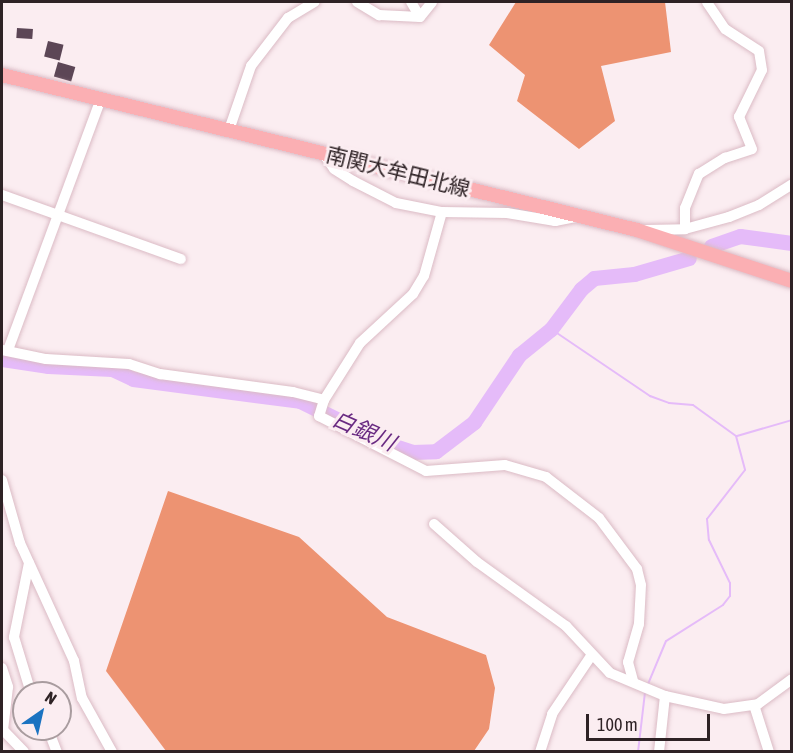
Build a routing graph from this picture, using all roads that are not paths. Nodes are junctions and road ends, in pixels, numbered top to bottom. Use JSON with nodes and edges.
{"nodes":[{"id":1,"x":315,"y":2,"type":"edge"},
{"id":2,"x":357,"y":2,"type":"edge"},
{"id":3,"x":411,"y":2,"type":"edge"},
{"id":4,"x":432,"y":2,"type":"edge"},
{"id":5,"x":707,"y":2,"type":"edge"},
{"id":6,"x":420,"y":17,"type":"junction"},
{"id":7,"x":2,"y":75,"type":"edge"},
{"id":8,"x":101,"y":99,"type":"junction"},
{"id":9,"x":229,"y":130,"type":"junction"},
{"id":10,"x":323,"y":153,"type":"junction"},
{"id":11,"x":792,"y":184,"type":"edge"},
{"id":12,"x":2,"y":195,"type":"edge"},
{"id":13,"x":442,"y":212,"type":"junction"},
{"id":14,"x":581,"y":216,"type":"junction"},
{"id":15,"x":57,"y":217,"type":"junction"},
{"id":16,"x":685,"y":229,"type":"junction"},
{"id":17,"x":637,"y":230,"type":"junction"},
{"id":18,"x":181,"y":259,"type":"dead end"},
{"id":19,"x":792,"y":281,"type":"edge"},
{"id":20,"x":4,"y":350,"type":"edge"},
{"id":21,"x":322,"y":407,"type":"junction"},
{"id":22,"x":2,"y":480,"type":"edge"},
{"id":23,"x":434,"y":524,"type":"dead end"},
{"id":24,"x":28,"y":563,"type":"junction"},
{"id":25,"x":591,"y":656,"type":"junction"},
{"id":26,"x":2,"y":668,"type":"edge"},
{"id":27,"x":792,"y":679,"type":"edge"},
{"id":28,"x":27,"y":681,"type":"edge"},
{"id":29,"x":633,"y":681,"type":"junction"},
{"id":30,"x":665,"y":696,"type":"junction"},
{"id":31,"x":754,"y":705,"type":"junction"},
{"id":32,"x":24,"y":752,"type":"edge"},
{"id":33,"x":112,"y":752,"type":"edge"},
{"id":34,"x":540,"y":752,"type":"edge"},
{"id":35,"x":659,"y":752,"type":"edge"},
{"id":36,"x":769,"y":752,"type":"edge"}],
"edges":[{"from":1,"to":9,"type":"street"},
{"from":2,"to":6,"type":"street"},
{"from":3,"to":6,"type":"street"},
{"from":4,"to":6,"type":"street"},
{"from":5,"to":16,"type":"street"},
{"from":7,"to":8,"type":"main road","name":"南関大牟田北線"},
{"from":8,"to":9,"type":"main road","name":"南関大牟田北線"},
{"from":8,"to":15,"type":"street"},
{"from":9,"to":10,"type":"main road","name":"南関大牟田北線"},
{"from":10,"to":13,"type":"street"},
{"from":10,"to":14,"type":"main road","name":"南関大牟田北線"},
{"from":11,"to":16,"type":"street"},
{"from":12,"to":15,"type":"street"},
{"from":13,"to":14,"type":"street"},
{"from":13,"to":21,"type":"street"},
{"from":14,"to":17,"type":"main road","name":"南関大牟田北線"},
{"from":15,"to":18,"type":"street"},
{"from":15,"to":20,"type":"street"},
{"from":16,"to":17,"type":"street"},
{"from":17,"to":19,"type":"main road","name":"南関大牟田北線"},
{"from":20,"to":21,"type":"street"},
{"from":21,"to":29,"type":"street"},
{"from":22,"to":24,"type":"street"},
{"from":23,"to":25,"type":"street"},
{"from":24,"to":28,"type":"street"},
{"from":24,"to":33,"type":"street"},
{"from":25,"to":29,"type":"street"},
{"from":25,"to":34,"type":"street"},
{"from":26,"to":32,"type":"street"},
{"from":27,"to":31,"type":"street"},
{"from":29,"to":30,"type":"street"},
{"from":30,"to":31,"type":"street"},
{"from":30,"to":35,"type":"street"},
{"from":31,"to":36,"type":"street"}]}
